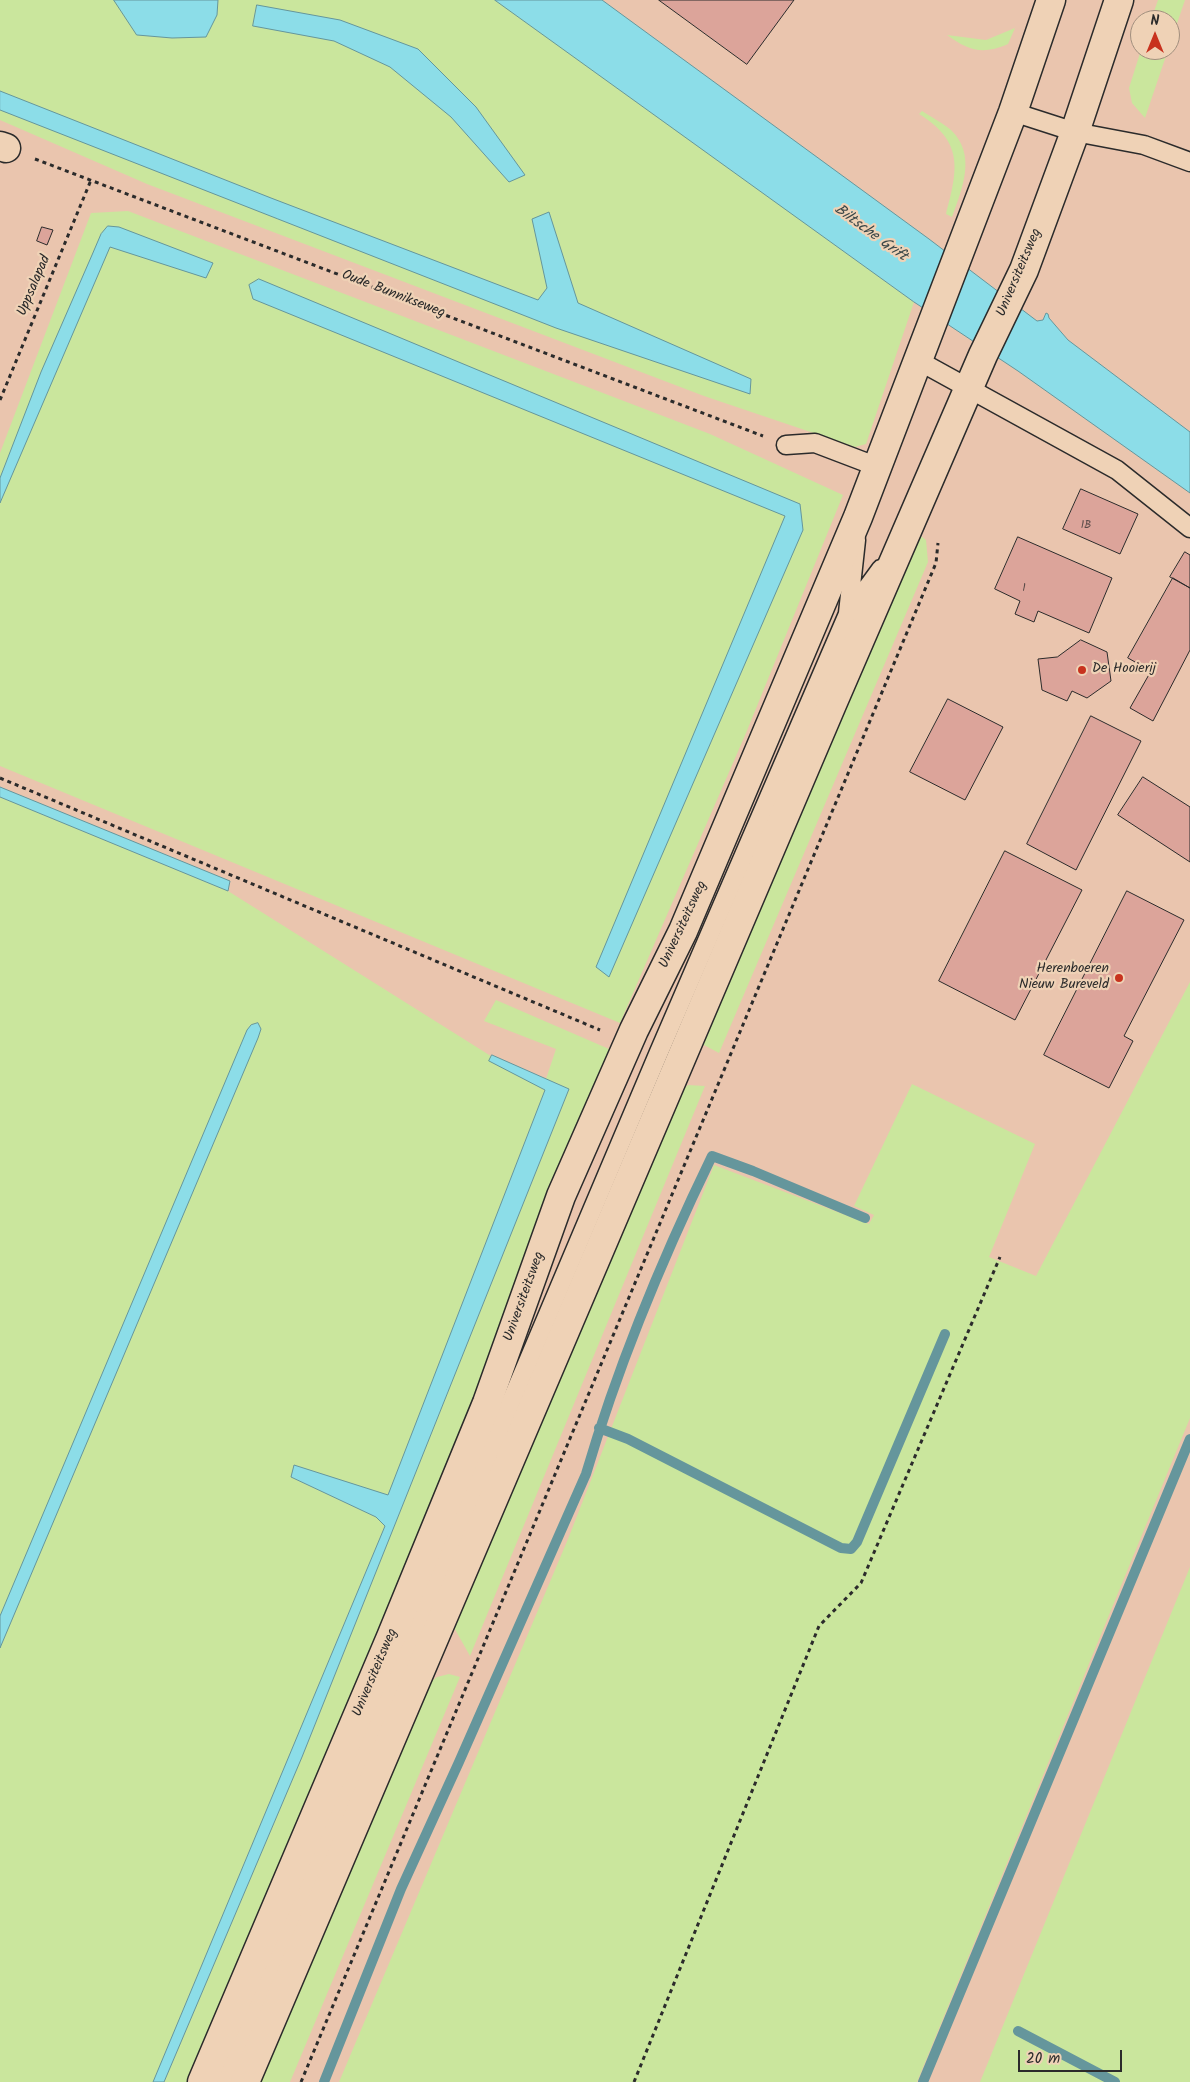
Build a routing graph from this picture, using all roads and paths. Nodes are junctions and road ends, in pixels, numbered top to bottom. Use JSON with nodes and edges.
{"nodes":[{"id":1,"x":1051,"y":0,"type":"edge"},
{"id":2,"x":1119,"y":0,"type":"edge"},
{"id":3,"x":1013,"y":112,"type":"junction"},
{"id":4,"x":1075,"y":132,"type":"junction"},
{"id":5,"x":3,"y":147,"type":"edge"},
{"id":6,"x":1190,"y":162,"type":"edge"},
{"id":7,"x":91,"y":180,"type":"junction"},
{"id":8,"x":919,"y":361,"type":"junction"},
{"id":9,"x":970,"y":388,"type":"junction"},
{"id":10,"x":0,"y":400,"type":"edge"},
{"id":11,"x":786,"y":445,"type":"joint"},
{"id":12,"x":878,"y":467,"type":"junction"},
{"id":13,"x":858,"y":517,"type":"junction"},
{"id":14,"x":1190,"y":528,"type":"edge"},
{"id":15,"x":908,"y":529,"type":"junction"},
{"id":16,"x":848,"y":614,"type":"junction"},
{"id":17,"x":0,"y":778,"type":"edge"},
{"id":18,"x":628,"y":1042,"type":"junction"},
{"id":19,"x":1000,"y":1257,"type":"dead end"},
{"id":20,"x":202,"y":2082,"type":"edge"},
{"id":21,"x":223,"y":2082,"type":"edge"},
{"id":22,"x":245,"y":2082,"type":"edge"},
{"id":23,"x":301,"y":2082,"type":"edge"},
{"id":24,"x":634,"y":2082,"type":"edge"}],
"edges":[{"from":1,"to":3,"type":"main road","name":"Universiteitsweg"},
{"from":2,"to":4,"type":"main road","name":"Universiteitsweg"},
{"from":3,"to":4,"type":"lane"},
{"from":3,"to":8,"type":"main road","name":"Universiteitsweg"},
{"from":4,"to":6,"type":"lane"},
{"from":4,"to":9,"type":"main road","name":"Universiteitsweg"},
{"from":5,"to":7,"type":"path","name":"Oude Bunnikseweg"},
{"from":7,"to":10,"type":"path","name":"Uppsalapad"},
{"from":7,"to":11,"type":"path","name":"Oude Bunnikseweg"},
{"from":8,"to":9,"type":"lane"},
{"from":8,"to":12,"type":"main road","name":"Universiteitsweg"},
{"from":9,"to":14,"type":"lane"},
{"from":9,"to":15,"type":"main road","name":"Universiteitsweg"},
{"from":11,"to":12,"type":"lane"},
{"from":12,"to":13,"type":"main road","name":"Universiteitsweg"},
{"from":13,"to":16,"type":"lane","name":"Universiteitsweg"},
{"from":13,"to":18,"type":"main road","name":"Universiteitsweg"},
{"from":15,"to":16,"type":"lane","name":"Universiteitsweg"},
{"from":15,"to":22,"type":"main road","name":"Universiteitsweg"},
{"from":15,"to":23,"type":"path"},
{"from":16,"to":21,"type":"lane","name":"Universiteitsweg"},
{"from":17,"to":18,"type":"path"},
{"from":18,"to":20,"type":"main road","name":"Universiteitsweg"},
{"from":19,"to":24,"type":"path"}]}
